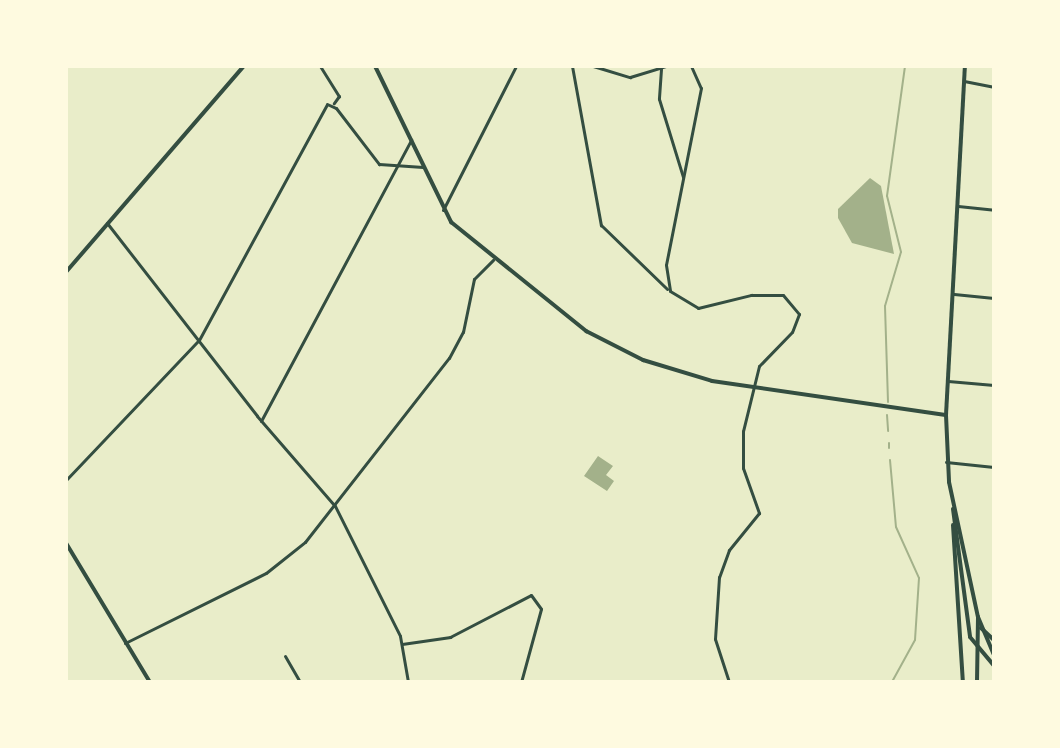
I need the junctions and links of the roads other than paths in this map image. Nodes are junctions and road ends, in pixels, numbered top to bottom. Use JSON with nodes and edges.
{"nodes":[{"id":1,"x":244,"y":66,"type":"edge"},
{"id":2,"x":320,"y":66,"type":"edge"},
{"id":3,"x":375,"y":66,"type":"edge"},
{"id":4,"x":516,"y":66,"type":"edge"},
{"id":5,"x":572,"y":66,"type":"edge"},
{"id":6,"x":595,"y":66,"type":"edge"},
{"id":7,"x":667,"y":66,"type":"edge"},
{"id":8,"x":691,"y":66,"type":"edge"},
{"id":9,"x":965,"y":66,"type":"edge"},
{"id":10,"x":661,"y":69,"type":"junction"},
{"id":11,"x":964,"y":81,"type":"junction"},
{"id":12,"x":994,"y":87,"type":"edge"},
{"id":13,"x":333,"y":104,"type":"junction"},
{"id":14,"x":411,"y":140,"type":"junction"},
{"id":15,"x":397,"y":167,"type":"junction"},
{"id":16,"x":423,"y":167,"type":"junction"},
{"id":17,"x":684,"y":177,"type":"junction"},
{"id":18,"x":958,"y":206,"type":"junction"},
{"id":19,"x":443,"y":210,"type":"junction"},
{"id":20,"x":994,"y":210,"type":"edge"},
{"id":21,"x":107,"y":222,"type":"junction"},
{"id":22,"x":493,"y":260,"type":"junction"},
{"id":23,"x":68,"y":268,"type":"edge"},
{"id":24,"x":670,"y":291,"type":"junction"},
{"id":25,"x":954,"y":294,"type":"junction"},
{"id":26,"x":994,"y":298,"type":"edge"},
{"id":27,"x":199,"y":340,"type":"junction"},
{"id":28,"x":948,"y":381,"type":"junction"},
{"id":29,"x":994,"y":385,"type":"edge"},
{"id":30,"x":752,"y":389,"type":"junction"},
{"id":31,"x":946,"y":415,"type":"junction"},
{"id":32,"x":261,"y":421,"type":"junction"},
{"id":33,"x":946,"y":462,"type":"junction"},
{"id":34,"x":994,"y":467,"type":"edge"},
{"id":35,"x":66,"y":480,"type":"edge"},
{"id":36,"x":953,"y":502,"type":"junction"},
{"id":37,"x":335,"y":506,"type":"junction"},
{"id":38,"x":953,"y":525,"type":"junction"},
{"id":39,"x":66,"y":543,"type":"edge"},
{"id":40,"x":978,"y":617,"type":"junction"},
{"id":41,"x":980,"y":628,"type":"junction"},
{"id":42,"x":994,"y":640,"type":"edge"},
{"id":43,"x":125,"y":643,"type":"junction"},
{"id":44,"x":402,"y":644,"type":"junction"},
{"id":45,"x":978,"y":653,"type":"junction"},
{"id":46,"x":994,"y":655,"type":"edge"},
{"id":47,"x":285,"y":656,"type":"dead end"},
{"id":48,"x":994,"y":666,"type":"edge"},
{"id":49,"x":150,"y":682,"type":"edge"},
{"id":50,"x":300,"y":682,"type":"edge"},
{"id":51,"x":408,"y":682,"type":"edge"},
{"id":52,"x":521,"y":682,"type":"edge"},
{"id":53,"x":729,"y":682,"type":"edge"},
{"id":54,"x":963,"y":682,"type":"edge"},
{"id":55,"x":977,"y":682,"type":"edge"}],
"edges":[{"from":1,"to":21,"type":"main road"},
{"from":2,"to":13,"type":"street"},
{"from":3,"to":14,"type":"main road"},
{"from":4,"to":19,"type":"street"},
{"from":5,"to":24,"type":"street"},
{"from":6,"to":10,"type":"street"},
{"from":7,"to":10,"type":"street"},
{"from":8,"to":17,"type":"street"},
{"from":9,"to":11,"type":"main road"},
{"from":10,"to":17,"type":"street"},
{"from":11,"to":12,"type":"street"},
{"from":11,"to":18,"type":"main road"},
{"from":13,"to":15,"type":"street"},
{"from":13,"to":27,"type":"street"},
{"from":14,"to":15,"type":"street"},
{"from":14,"to":16,"type":"main road"},
{"from":15,"to":16,"type":"street"},
{"from":15,"to":32,"type":"street"},
{"from":16,"to":19,"type":"main road"},
{"from":17,"to":24,"type":"street"},
{"from":18,"to":20,"type":"street"},
{"from":18,"to":25,"type":"main road"},
{"from":19,"to":22,"type":"main road"},
{"from":21,"to":23,"type":"main road"},
{"from":21,"to":27,"type":"street"},
{"from":22,"to":30,"type":"main road"},
{"from":22,"to":37,"type":"street"},
{"from":24,"to":30,"type":"street"},
{"from":25,"to":26,"type":"street"},
{"from":25,"to":28,"type":"main road"},
{"from":27,"to":32,"type":"street"},
{"from":27,"to":35,"type":"street"},
{"from":28,"to":29,"type":"street"},
{"from":28,"to":31,"type":"main road"},
{"from":30,"to":31,"type":"main road"},
{"from":30,"to":53,"type":"street"},
{"from":31,"to":33,"type":"main road"},
{"from":32,"to":37,"type":"street"},
{"from":33,"to":34,"type":"street"},
{"from":33,"to":36,"type":"main road"},
{"from":36,"to":38,"type":"main road"},
{"from":36,"to":40,"type":"main road"},
{"from":37,"to":43,"type":"street"},
{"from":37,"to":44,"type":"street"},
{"from":38,"to":45,"type":"main road"},
{"from":38,"to":54,"type":"main road"},
{"from":39,"to":43,"type":"main road"},
{"from":40,"to":41,"type":"main road"},
{"from":40,"to":45,"type":"main road"},
{"from":41,"to":42,"type":"main road"},
{"from":41,"to":46,"type":"main road"},
{"from":43,"to":49,"type":"main road"},
{"from":44,"to":51,"type":"street"},
{"from":44,"to":52,"type":"street"},
{"from":45,"to":48,"type":"main road"},
{"from":45,"to":55,"type":"main road"},
{"from":47,"to":50,"type":"street"}]}
